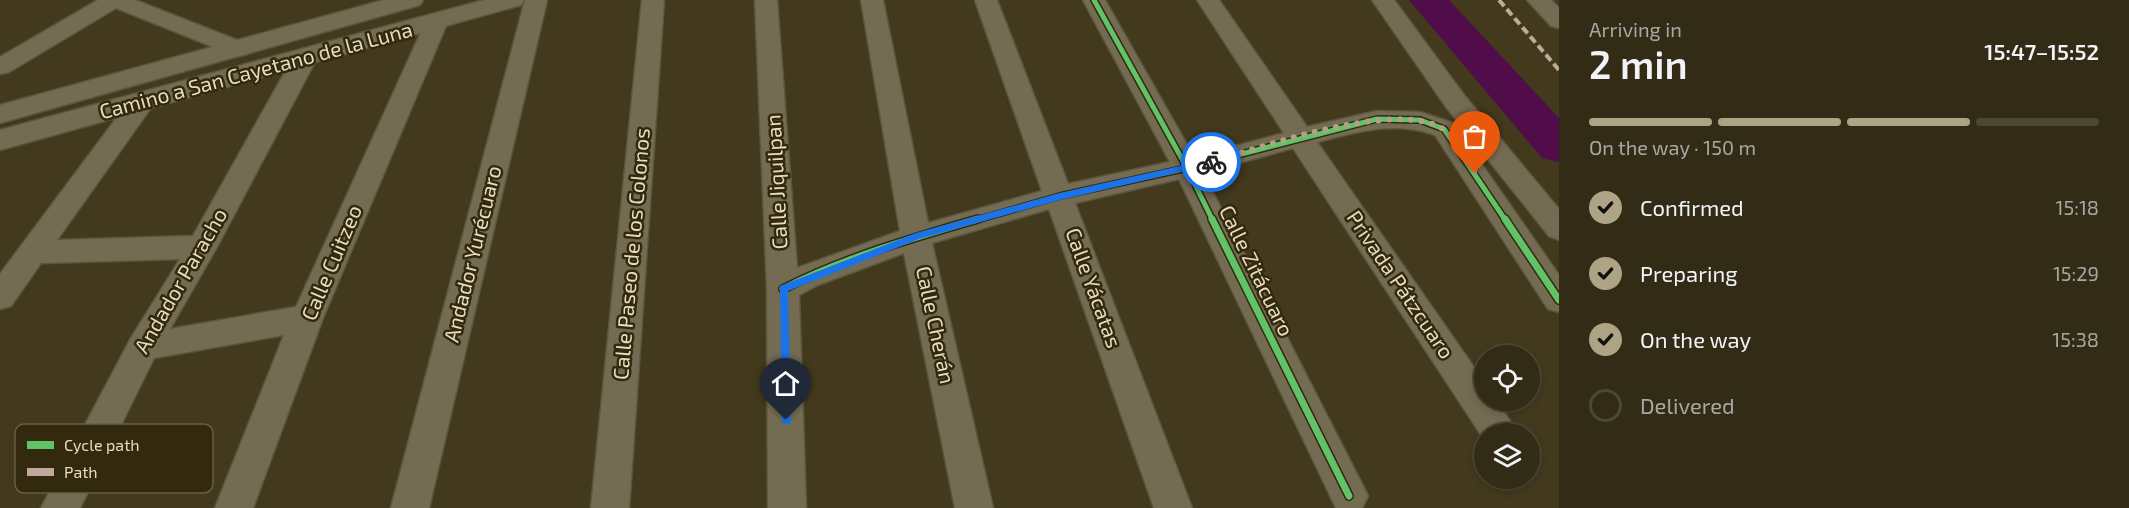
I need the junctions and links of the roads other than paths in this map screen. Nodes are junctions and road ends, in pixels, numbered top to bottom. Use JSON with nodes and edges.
{"nodes":[{"id":1,"x":115,"y":0,"type":"edge"},
{"id":2,"x":411,"y":0,"type":"edge"},
{"id":3,"x":512,"y":0,"type":"edge"},
{"id":4,"x":536,"y":0,"type":"edge"},
{"id":5,"x":653,"y":0,"type":"edge"},
{"id":6,"x":766,"y":0,"type":"edge"},
{"id":7,"x":872,"y":0,"type":"edge"},
{"id":8,"x":986,"y":0,"type":"edge"},
{"id":9,"x":1094,"y":0,"type":"edge"},
{"id":10,"x":1208,"y":0,"type":"edge"},
{"id":11,"x":1383,"y":0,"type":"edge"},
{"id":12,"x":1538,"y":0,"type":"edge"},
{"id":13,"x":437,"y":21,"type":"junction"},
{"id":14,"x":1559,"y":21,"type":"edge"},
{"id":15,"x":238,"y":49,"type":"junction"},
{"id":16,"x":306,"y":56,"type":"junction"},
{"id":17,"x":0,"y":67,"type":"edge"},
{"id":18,"x":142,"y":102,"type":"junction"},
{"id":19,"x":0,"y":114,"type":"edge"},
{"id":20,"x":1301,"y":136,"type":"junction"},
{"id":21,"x":0,"y":140,"type":"edge"},
{"id":22,"x":1187,"y":168,"type":"junction"},
{"id":23,"x":1060,"y":196,"type":"junction"},
{"id":24,"x":1559,"y":229,"type":"edge"},
{"id":25,"x":916,"y":237,"type":"junction"},
{"id":26,"x":201,"y":247,"type":"junction"},
{"id":27,"x":33,"y":252,"type":"junction"},
{"id":28,"x":783,"y":289,"type":"junction"},
{"id":29,"x":0,"y":297,"type":"edge"},
{"id":30,"x":1559,"y":300,"type":"edge"},
{"id":31,"x":307,"y":318,"type":"junction"},
{"id":32,"x":143,"y":347,"type":"junction"},
{"id":33,"x":1493,"y":423,"type":"edge"},
{"id":34,"x":103,"y":424,"type":"edge"},
{"id":35,"x":68,"y":493,"type":"edge"},
{"id":36,"x":1349,"y":496,"type":"dead end"},
{"id":37,"x":60,"y":508,"type":"edge"},
{"id":38,"x":234,"y":508,"type":"edge"},
{"id":39,"x":410,"y":508,"type":"edge"},
{"id":40,"x":610,"y":508,"type":"edge"},
{"id":41,"x":787,"y":508,"type":"edge"},
{"id":42,"x":974,"y":508,"type":"edge"},
{"id":43,"x":1173,"y":508,"type":"edge"}],
"edges":[{"from":1,"to":15,"type":"street"},
{"from":1,"to":17,"type":"street"},
{"from":2,"to":15,"type":"street","name":"Camino a San Cayetano de la Luna"},
{"from":3,"to":13,"type":"street","name":"Camino a San Cayetano de la Luna"},
{"from":4,"to":39,"type":"street","name":"Andador Yurécuaro"},
{"from":5,"to":40,"type":"street","name":"Calle Paseo de los Colonos"},
{"from":6,"to":28,"type":"street","name":"Calle Jiquilpan"},
{"from":7,"to":25,"type":"street","name":"Calle Cherán"},
{"from":8,"to":23,"type":"street","name":"Calle Yácatas"},
{"from":9,"to":22,"type":"street","name":"Calle Zitácuaro"},
{"from":10,"to":20,"type":"street","name":"Privada Pátzcuaro"},
{"from":11,"to":24,"type":"street"},
{"from":12,"to":14,"type":"street"},
{"from":13,"to":16,"type":"street","name":"Camino a San Cayetano de la Luna"},
{"from":13,"to":31,"type":"street","name":"Calle Cuitzeo"},
{"from":15,"to":19,"type":"street","name":"Camino a San Cayetano de la Luna"},
{"from":16,"to":18,"type":"street","name":"Camino a San Cayetano de la Luna"},
{"from":16,"to":26,"type":"street","name":"Andador Paracho"},
{"from":18,"to":21,"type":"street","name":"Camino a San Cayetano de la Luna"},
{"from":18,"to":27,"type":"street"},
{"from":20,"to":22,"type":"street"},
{"from":20,"to":30,"type":"street"},
{"from":20,"to":33,"type":"street","name":"Privada Pátzcuaro"},
{"from":22,"to":23,"type":"street"},
{"from":22,"to":36,"type":"street","name":"Calle Zitácuaro"},
{"from":23,"to":25,"type":"street"},
{"from":23,"to":43,"type":"street","name":"Calle Yácatas"},
{"from":25,"to":28,"type":"street"},
{"from":25,"to":42,"type":"street","name":"Calle Cherán"},
{"from":26,"to":27,"type":"street"},
{"from":26,"to":32,"type":"street","name":"Andador Paracho"},
{"from":27,"to":29,"type":"street"},
{"from":28,"to":41,"type":"street","name":"Calle Jiquilpan"},
{"from":31,"to":32,"type":"street"},
{"from":31,"to":38,"type":"street","name":"Calle Cuitzeo"},
{"from":32,"to":34,"type":"street","name":"Andador Paracho"},
{"from":35,"to":37,"type":"street","name":"Andador Paracho"}]}
